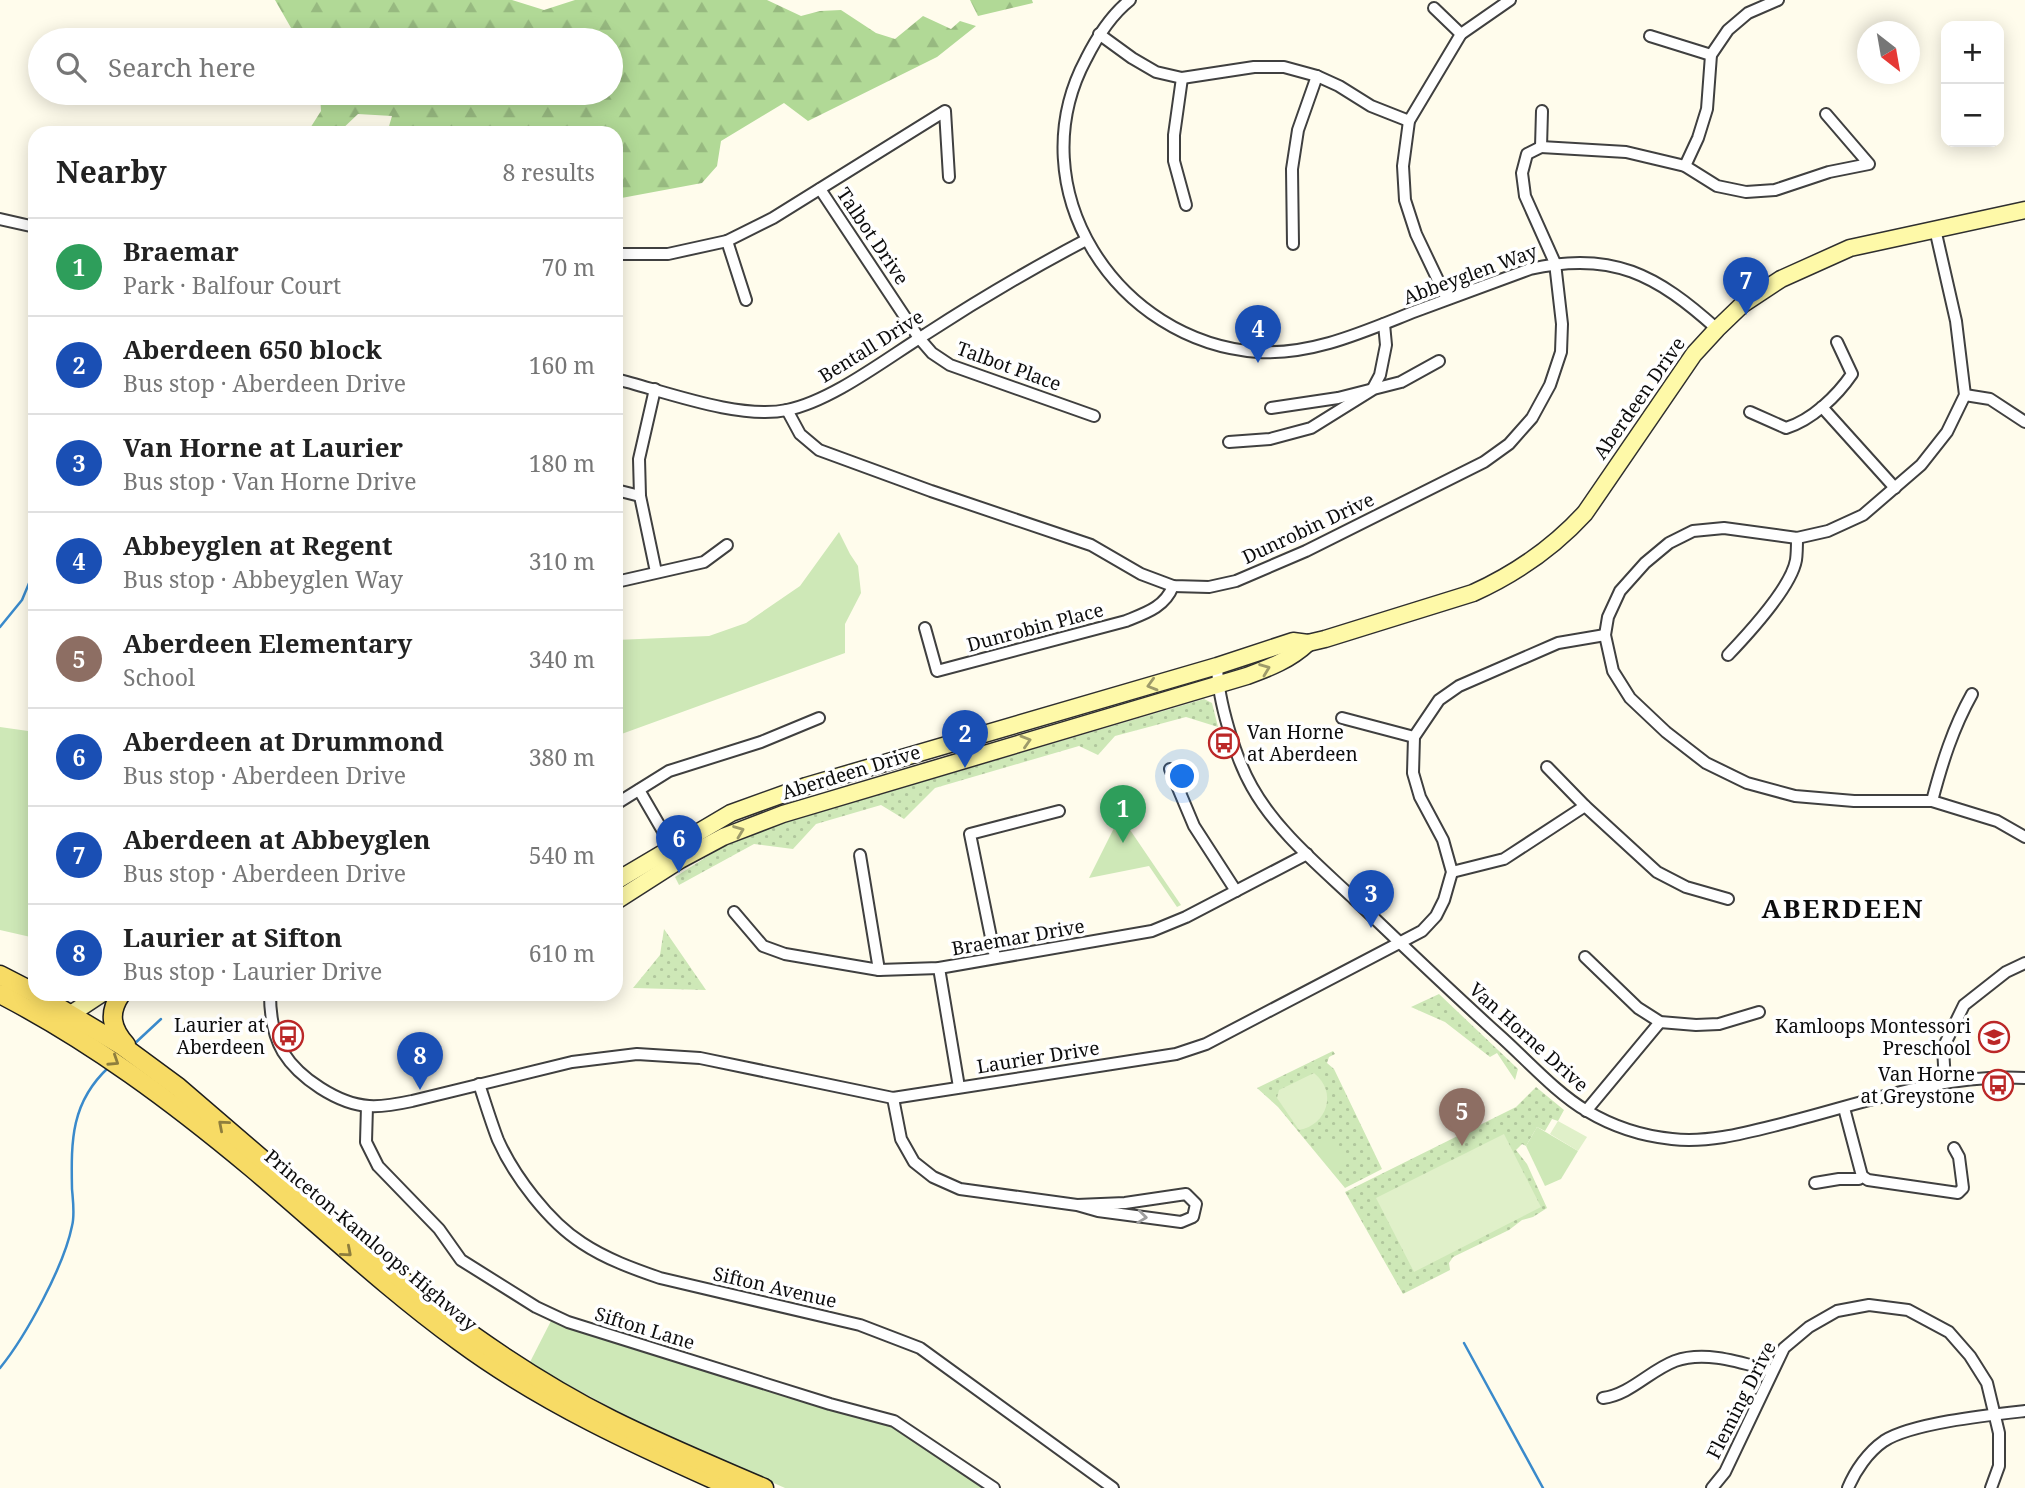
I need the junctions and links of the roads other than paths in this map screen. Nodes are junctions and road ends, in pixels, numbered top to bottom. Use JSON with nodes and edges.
{"nodes":[{"id":1,"x":1130,"y":0,"type":"edge"},
{"id":2,"x":1510,"y":0,"type":"edge"},
{"id":3,"x":1778,"y":0,"type":"edge"},
{"id":4,"x":1434,"y":8,"type":"dead end"},
{"id":5,"x":1099,"y":34,"type":"junction"},
{"id":6,"x":1461,"y":34,"type":"junction"},
{"id":7,"x":1650,"y":36,"type":"dead end"},
{"id":8,"x":1711,"y":55,"type":"junction"},
{"id":9,"x":1317,"y":76,"type":"junction"},
{"id":10,"x":1182,"y":78,"type":"junction"},
{"id":11,"x":1542,"y":111,"type":"dead end"},
{"id":12,"x":1826,"y":114,"type":"dead end"},
{"id":13,"x":1409,"y":121,"type":"junction"},
{"id":14,"x":1541,"y":147,"type":"junction"},
{"id":15,"x":1685,"y":166,"type":"junction"},
{"id":16,"x":949,"y":177,"type":"dead end"},
{"id":17,"x":820,"y":189,"type":"junction"},
{"id":18,"x":1186,"y":205,"type":"dead end"},
{"id":19,"x":2025,"y":210,"type":"edge"},
{"id":20,"x":0,"y":219,"type":"edge"},
{"id":21,"x":28,"y":225,"type":"edge"},
{"id":22,"x":1935,"y":229,"type":"junction"},
{"id":23,"x":1086,"y":240,"type":"junction"},
{"id":24,"x":727,"y":241,"type":"junction"},
{"id":25,"x":1293,"y":244,"type":"dead end"},
{"id":26,"x":623,"y":254,"type":"edge"},
{"id":27,"x":1555,"y":263,"type":"junction"},
{"id":28,"x":1447,"y":299,"type":"junction"},
{"id":29,"x":746,"y":300,"type":"dead end"},
{"id":30,"x":1384,"y":324,"type":"junction"},
{"id":31,"x":1717,"y":328,"type":"junction"},
{"id":32,"x":919,"y":338,"type":"junction"},
{"id":33,"x":1837,"y":342,"type":"dead end"},
{"id":34,"x":1439,"y":361,"type":"dead end"},
{"id":35,"x":623,"y":381,"type":"edge"},
{"id":36,"x":655,"y":389,"type":"junction"},
{"id":37,"x":1372,"y":390,"type":"junction"},
{"id":38,"x":1965,"y":395,"type":"junction"},
{"id":39,"x":1822,"y":407,"type":"junction"},
{"id":40,"x":1271,"y":408,"type":"dead end"},
{"id":41,"x":787,"y":410,"type":"junction"},
{"id":42,"x":1750,"y":412,"type":"dead end"},
{"id":43,"x":1094,"y":416,"type":"dead end"},
{"id":44,"x":2025,"y":422,"type":"edge"},
{"id":45,"x":1229,"y":442,"type":"dead end"},
{"id":46,"x":1895,"y":488,"type":"junction"},
{"id":47,"x":623,"y":491,"type":"edge"},
{"id":48,"x":640,"y":496,"type":"junction"},
{"id":49,"x":1797,"y":538,"type":"junction"},
{"id":50,"x":727,"y":545,"type":"dead end"},
{"id":51,"x":656,"y":572,"type":"junction"},
{"id":52,"x":623,"y":580,"type":"edge"},
{"id":53,"x":1173,"y":586,"type":"junction"},
{"id":54,"x":925,"y":628,"type":"dead end"},
{"id":55,"x":1605,"y":635,"type":"junction"},
{"id":56,"x":1308,"y":643,"type":"junction"},
{"id":57,"x":1728,"y":655,"type":"dead end"},
{"id":58,"x":1217,"y":666,"type":"junction"},
{"id":59,"x":1218,"y":684,"type":"junction"},
{"id":60,"x":1972,"y":694,"type":"dead end"},
{"id":61,"x":819,"y":718,"type":"dead end"},
{"id":62,"x":1342,"y":718,"type":"dead end"},
{"id":63,"x":1414,"y":737,"type":"junction"},
{"id":64,"x":1547,"y":767,"type":"dead end"},
{"id":65,"x":1170,"y":769,"type":"dead end"},
{"id":66,"x":639,"y":790,"type":"junction"},
{"id":67,"x":623,"y":800,"type":"edge"},
{"id":68,"x":1932,"y":801,"type":"junction"},
{"id":69,"x":1585,"y":806,"type":"junction"},
{"id":70,"x":1059,"y":811,"type":"dead end"},
{"id":71,"x":2025,"y":837,"type":"edge"},
{"id":72,"x":676,"y":853,"type":"junction"},
{"id":73,"x":1307,"y":854,"type":"junction"},
{"id":74,"x":860,"y":855,"type":"dead end"},
{"id":75,"x":1452,"y":872,"type":"junction"},
{"id":76,"x":623,"y":878,"type":"edge"},
{"id":77,"x":1236,"y":891,"type":"junction"},
{"id":78,"x":623,"y":895,"type":"edge"},
{"id":79,"x":1728,"y":899,"type":"dead end"},
{"id":80,"x":734,"y":912,"type":"dead end"},
{"id":81,"x":1401,"y":944,"type":"junction"},
{"id":82,"x":995,"y":957,"type":"junction"},
{"id":83,"x":1585,"y":957,"type":"dead end"},
{"id":84,"x":2025,"y":963,"type":"edge"},
{"id":85,"x":939,"y":968,"type":"junction"},
{"id":86,"x":879,"y":970,"type":"junction"},
{"id":87,"x":0,"y":975,"type":"edge"},
{"id":88,"x":28,"y":989,"type":"edge"},
{"id":89,"x":0,"y":994,"type":"edge"},
{"id":90,"x":44,"y":1001,"type":"edge"},
{"id":91,"x":90,"y":1001,"type":"edge"},
{"id":92,"x":117,"y":1001,"type":"edge"},
{"id":93,"x":270,"y":1001,"type":"edge"},
{"id":94,"x":1759,"y":1012,"type":"dead end"},
{"id":95,"x":63,"y":1019,"type":"junction"},
{"id":96,"x":1660,"y":1022,"type":"junction"},
{"id":97,"x":138,"y":1057,"type":"junction"},
{"id":98,"x":2025,"y":1078,"type":"edge"},
{"id":99,"x":1945,"y":1082,"type":"junction"},
{"id":100,"x":479,"y":1084,"type":"junction"},
{"id":101,"x":959,"y":1087,"type":"junction"},
{"id":102,"x":893,"y":1098,"type":"junction"},
{"id":103,"x":367,"y":1106,"type":"junction"},
{"id":104,"x":1844,"y":1108,"type":"junction"},
{"id":105,"x":1586,"y":1111,"type":"junction"},
{"id":106,"x":1954,"y":1148,"type":"dead end"},
{"id":107,"x":1862,"y":1176,"type":"junction"},
{"id":108,"x":1815,"y":1183,"type":"dead end"},
{"id":109,"x":1077,"y":1205,"type":"junction"},
{"id":110,"x":1772,"y":1371,"type":"junction"},
{"id":111,"x":1603,"y":1398,"type":"dead end"},
{"id":112,"x":2025,"y":1411,"type":"edge"},
{"id":113,"x":1994,"y":1414,"type":"junction"},
{"id":114,"x":733,"y":1488,"type":"edge"},
{"id":115,"x":764,"y":1488,"type":"edge"},
{"id":116,"x":994,"y":1488,"type":"edge"},
{"id":117,"x":1113,"y":1488,"type":"edge"},
{"id":118,"x":1712,"y":1488,"type":"edge"},
{"id":119,"x":1848,"y":1488,"type":"edge"},
{"id":120,"x":1991,"y":1488,"type":"edge"}],
"edges":[{"from":1,"to":5,"type":"street","name":"Abbeyglen Way"},
{"from":2,"to":6,"type":"street"},
{"from":3,"to":8,"type":"street"},
{"from":4,"to":6,"type":"street"},
{"from":5,"to":10,"type":"street"},
{"from":5,"to":23,"type":"street","name":"Abbeyglen Way"},
{"from":6,"to":13,"type":"street"},
{"from":7,"to":8,"type":"street"},
{"from":8,"to":15,"type":"street"},
{"from":9,"to":10,"type":"street"},
{"from":9,"to":13,"type":"street"},
{"from":9,"to":25,"type":"street"},
{"from":10,"to":18,"type":"street"},
{"from":11,"to":14,"type":"street"},
{"from":12,"to":15,"type":"street"},
{"from":13,"to":28,"type":"street"},
{"from":14,"to":15,"type":"street"},
{"from":14,"to":27,"type":"street","name":"Dunrobin Drive"},
{"from":16,"to":17,"type":"street"},
{"from":17,"to":24,"type":"street"},
{"from":17,"to":32,"type":"street","name":"Talbot Drive"},
{"from":19,"to":22,"type":"main road","name":"Aberdeen Drive"},
{"from":20,"to":21,"type":"street"},
{"from":22,"to":31,"type":"main road","name":"Aberdeen Drive"},
{"from":22,"to":38,"type":"street"},
{"from":23,"to":30,"type":"street","name":"Abbeyglen Way"},
{"from":23,"to":32,"type":"street","name":"Bentall Drive"},
{"from":24,"to":26,"type":"street"},
{"from":24,"to":29,"type":"street"},
{"from":27,"to":28,"type":"street","name":"Abbeyglen Way"},
{"from":27,"to":31,"type":"street","name":"Abbeyglen Way"},
{"from":27,"to":53,"type":"street","name":"Dunrobin Drive"},
{"from":28,"to":30,"type":"street","name":"Abbeyglen Way"},
{"from":30,"to":37,"type":"street","name":"Abbeyglen Way"},
{"from":31,"to":56,"type":"main road","name":"Aberdeen Drive"},
{"from":32,"to":41,"type":"street","name":"Bentall Drive"},
{"from":32,"to":43,"type":"street","name":"Talbot Place"},
{"from":33,"to":39,"type":"street"},
{"from":34,"to":37,"type":"street"},
{"from":35,"to":36,"type":"street","name":"Bentall Drive"},
{"from":36,"to":41,"type":"street","name":"Bentall Drive"},
{"from":36,"to":48,"type":"street"},
{"from":37,"to":40,"type":"street"},
{"from":37,"to":45,"type":"street"},
{"from":38,"to":44,"type":"street"},
{"from":38,"to":46,"type":"street"},
{"from":39,"to":42,"type":"street"},
{"from":39,"to":46,"type":"street"},
{"from":41,"to":53,"type":"street","name":"Dunrobin Drive"},
{"from":46,"to":49,"type":"street"},
{"from":47,"to":48,"type":"street"},
{"from":48,"to":51,"type":"street"},
{"from":49,"to":55,"type":"street"},
{"from":49,"to":57,"type":"street"},
{"from":50,"to":51,"type":"street"},
{"from":51,"to":52,"type":"street"},
{"from":53,"to":54,"type":"street","name":"Dunrobin Place"},
{"from":55,"to":63,"type":"street"},
{"from":55,"to":68,"type":"street"},
{"from":56,"to":58,"type":"main road","name":"Aberdeen Drive"},
{"from":59,"to":56,"type":"main road","name":"Aberdeen Drive","one_way":true},
{"from":58,"to":59,"type":"street","name":"Van Horne Drive"},
{"from":58,"to":72,"type":"main road","name":"Aberdeen Drive","one_way":true},
{"from":72,"to":59,"type":"main road","name":"Aberdeen Drive","one_way":true},
{"from":59,"to":73,"type":"street","name":"Van Horne Drive"},
{"from":60,"to":68,"type":"street"},
{"from":61,"to":66,"type":"street"},
{"from":62,"to":63,"type":"street"},
{"from":63,"to":75,"type":"street"},
{"from":64,"to":69,"type":"street"},
{"from":65,"to":77,"type":"street"},
{"from":66,"to":67,"type":"street"},
{"from":66,"to":72,"type":"street"},
{"from":68,"to":71,"type":"street"},
{"from":69,"to":75,"type":"street"},
{"from":69,"to":79,"type":"street"},
{"from":70,"to":82,"type":"street"},
{"from":72,"to":76,"type":"main road","name":"Aberdeen Drive"},
{"from":72,"to":78,"type":"main road","name":"Aberdeen Drive"},
{"from":73,"to":77,"type":"street","name":"Braemar Drive"},
{"from":73,"to":81,"type":"street","name":"Van Horne Drive"},
{"from":74,"to":86,"type":"street"},
{"from":75,"to":81,"type":"street","name":"Laurier Drive"},
{"from":77,"to":82,"type":"street","name":"Braemar Drive"},
{"from":80,"to":86,"type":"street","name":"Braemar Drive"},
{"from":81,"to":101,"type":"street","name":"Laurier Drive"},
{"from":81,"to":105,"type":"street","name":"Van Horne Drive"},
{"from":82,"to":85,"type":"street","name":"Braemar Drive"},
{"from":83,"to":96,"type":"street"},
{"from":84,"to":99,"type":"street"},
{"from":85,"to":86,"type":"street","name":"Braemar Drive"},
{"from":85,"to":101,"type":"street"},
{"from":87,"to":88,"type":"main road","name":"Princeton-Kamloops Highway"},
{"from":89,"to":95,"type":"main road","name":"Princeton-Kamloops Highway"},
{"from":90,"to":95,"type":"main road","name":"Princeton-Kamloops Highway"},
{"from":91,"to":95,"type":"main road"},
{"from":92,"to":97,"type":"main road"},
{"from":93,"to":103,"type":"street","name":"Laurier Drive"},
{"from":94,"to":96,"type":"street"},
{"from":95,"to":97,"type":"main road","name":"Princeton-Kamloops Highway"},
{"from":95,"to":114,"type":"main road","name":"Princeton-Kamloops Highway","one_way":true},
{"from":96,"to":105,"type":"street"},
{"from":115,"to":97,"type":"main road","name":"Princeton-Kamloops Highway","one_way":true},
{"from":98,"to":99,"type":"street","name":"Van Horne Drive"},
{"from":99,"to":104,"type":"street","name":"Van Horne Drive"},
{"from":100,"to":102,"type":"street","name":"Laurier Drive"},
{"from":100,"to":103,"type":"street","name":"Laurier Drive"},
{"from":100,"to":117,"type":"street","name":"Sifton Avenue"},
{"from":101,"to":102,"type":"street","name":"Laurier Drive"},
{"from":102,"to":109,"type":"street"},
{"from":103,"to":116,"type":"street","name":"Sifton Lane"},
{"from":104,"to":105,"type":"street","name":"Van Horne Drive"},
{"from":104,"to":107,"type":"street"},
{"from":106,"to":107,"type":"street"},
{"from":107,"to":108,"type":"street"},
{"from":109,"to":109,"type":"street","one_way":true},
{"from":110,"to":111,"type":"street"},
{"from":110,"to":113,"type":"street","name":"Fleming Drive"},
{"from":110,"to":118,"type":"street","name":"Fleming Drive"},
{"from":112,"to":113,"type":"street"},
{"from":113,"to":119,"type":"street"},
{"from":113,"to":120,"type":"street","name":"Fleming Drive"}]}
